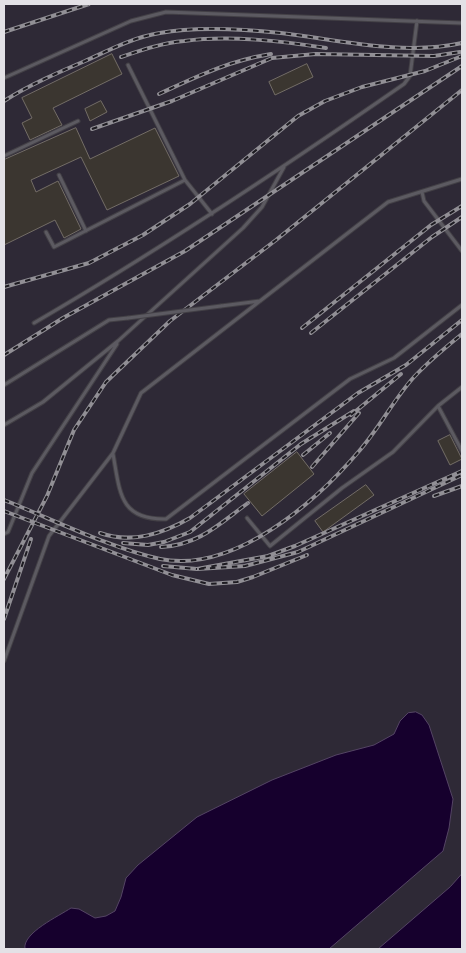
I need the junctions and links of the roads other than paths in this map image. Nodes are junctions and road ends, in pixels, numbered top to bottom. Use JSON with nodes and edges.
{"nodes":[{"id":1,"x":417,"y":21,"type":"junction"},
{"id":2,"x":462,"y":23,"type":"edge"},
{"id":3,"x":128,"y":65,"type":"dead end"},
{"id":4,"x":4,"y":78,"type":"edge"},
{"id":5,"x":78,"y":121,"type":"dead end"},
{"id":6,"x":4,"y":156,"type":"edge"},
{"id":7,"x":285,"y":166,"type":"junction"},
{"id":8,"x":59,"y":175,"type":"dead end"},
{"id":9,"x":462,"y":179,"type":"edge"},
{"id":10,"x":185,"y":180,"type":"junction"},
{"id":11,"x":422,"y":192,"type":"junction"},
{"id":12,"x":212,"y":214,"type":"junction"},
{"id":13,"x":86,"y":231,"type":"junction"},
{"id":14,"x":46,"y":232,"type":"dead end"},
{"id":15,"x":462,"y":251,"type":"edge"},
{"id":16,"x":260,"y":301,"type":"junction"},
{"id":17,"x":462,"y":305,"type":"edge"},
{"id":18,"x":34,"y":323,"type":"dead end"},
{"id":19,"x":118,"y":341,"type":"junction"},
{"id":20,"x":4,"y":385,"type":"edge"},
{"id":21,"x":462,"y":387,"type":"edge"},
{"id":22,"x":438,"y":406,"type":"junction"},
{"id":23,"x":4,"y":425,"type":"edge"},
{"id":24,"x":462,"y":451,"type":"edge"},
{"id":25,"x":113,"y":453,"type":"junction"},
{"id":26,"x":247,"y":518,"type":"dead end"},
{"id":27,"x":4,"y":534,"type":"edge"},
{"id":28,"x":4,"y":660,"type":"edge"}],
"edges":[{"from":1,"to":2,"type":"lane"},
{"from":1,"to":4,"type":"lane"},
{"from":1,"to":7,"type":"lane"},
{"from":3,"to":10,"type":"lane"},
{"from":5,"to":6,"type":"lane"},
{"from":7,"to":12,"type":"lane"},
{"from":7,"to":19,"type":"lane"},
{"from":8,"to":13,"type":"lane"},
{"from":9,"to":11,"type":"lane"},
{"from":10,"to":12,"type":"lane"},
{"from":10,"to":13,"type":"lane"},
{"from":11,"to":15,"type":"lane"},
{"from":11,"to":16,"type":"lane"},
{"from":12,"to":18,"type":"lane"},
{"from":13,"to":14,"type":"lane"},
{"from":16,"to":20,"type":"lane","bridge":true},
{"from":16,"to":25,"type":"lane"},
{"from":17,"to":25,"type":"lane"},
{"from":19,"to":23,"type":"lane"},
{"from":19,"to":27,"type":"lane"},
{"from":21,"to":22,"type":"lane"},
{"from":22,"to":24,"type":"lane"},
{"from":22,"to":26,"type":"lane"},
{"from":25,"to":28,"type":"lane"}]}
